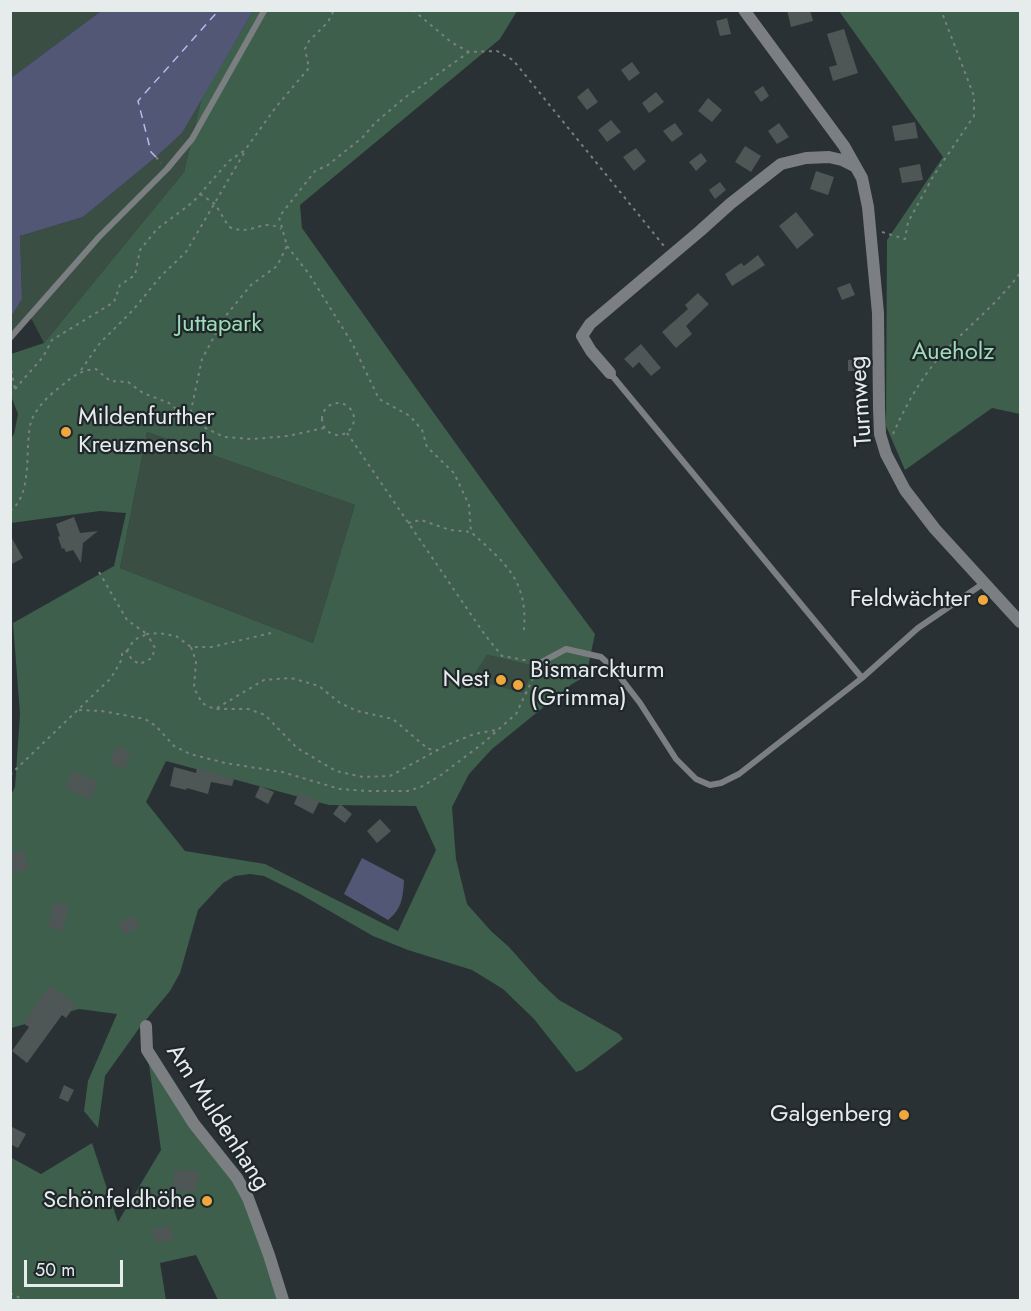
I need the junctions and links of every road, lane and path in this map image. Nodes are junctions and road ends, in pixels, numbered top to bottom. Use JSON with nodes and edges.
{"nodes":[{"id":1,"x":334,"y":10,"type":"edge"},
{"id":2,"x":414,"y":10,"type":"edge"},
{"id":3,"x":744,"y":10,"type":"edge"},
{"id":4,"x":941,"y":10,"type":"edge"},
{"id":5,"x":264,"y":11,"type":"edge"},
{"id":6,"x":469,"y":52,"type":"junction"},
{"id":7,"x":245,"y":150,"type":"junction"},
{"id":8,"x":856,"y":167,"type":"junction"},
{"id":9,"x":200,"y":194,"type":"junction"},
{"id":10,"x":215,"y":204,"type":"junction"},
{"id":11,"x":281,"y":229,"type":"junction"},
{"id":12,"x":870,"y":232,"type":"junction"},
{"id":13,"x":287,"y":246,"type":"junction"},
{"id":14,"x":671,"y":256,"type":"junction"},
{"id":15,"x":1020,"y":273,"type":"edge"},
{"id":16,"x":10,"y":338,"type":"edge"},
{"id":17,"x":10,"y":363,"type":"edge"},
{"id":18,"x":80,"y":371,"type":"junction"},
{"id":19,"x":610,"y":373,"type":"joint"},
{"id":20,"x":189,"y":420,"type":"junction"},
{"id":21,"x":324,"y":428,"type":"junction"},
{"id":22,"x":347,"y":433,"type":"junction"},
{"id":23,"x":886,"y":454,"type":"junction"},
{"id":24,"x":10,"y":511,"type":"edge"},
{"id":25,"x":408,"y":523,"type":"junction"},
{"id":26,"x":471,"y":532,"type":"junction"},
{"id":27,"x":99,"y":572,"type":"dead end"},
{"id":28,"x":984,"y":583,"type":"junction"},
{"id":29,"x":1020,"y":622,"type":"edge"},
{"id":30,"x":524,"y":630,"type":"dead end"},
{"id":31,"x":271,"y":633,"type":"dead end"},
{"id":32,"x":147,"y":634,"type":"junction"},
{"id":33,"x":191,"y":647,"type":"junction"},
{"id":34,"x":127,"y":651,"type":"junction"},
{"id":35,"x":540,"y":663,"type":"junction"},
{"id":36,"x":862,"y":678,"type":"junction"},
{"id":37,"x":214,"y":709,"type":"junction"},
{"id":38,"x":79,"y":710,"type":"junction"},
{"id":39,"x":498,"y":730,"type":"junction"},
{"id":40,"x":438,"y":750,"type":"junction"},
{"id":41,"x":10,"y":775,"type":"edge"},
{"id":42,"x":146,"y":1026,"type":"dead end"},
{"id":43,"x":10,"y":1293,"type":"edge"},
{"id":44,"x":24,"y":1300,"type":"edge"},
{"id":45,"x":283,"y":1300,"type":"edge"}],
"edges":[{"from":1,"to":7,"type":"path"},
{"from":2,"to":6,"type":"path"},
{"from":3,"to":8,"type":"street","name":"Turmweg"},
{"from":4,"to":12,"type":"path"},
{"from":5,"to":16,"type":"lane"},
{"from":6,"to":11,"type":"path"},
{"from":6,"to":14,"type":"path"},
{"from":7,"to":9,"type":"path"},
{"from":7,"to":10,"type":"path"},
{"from":8,"to":12,"type":"street","name":"Turmweg"},
{"from":8,"to":14,"type":"street"},
{"from":9,"to":10,"type":"path"},
{"from":9,"to":17,"type":"path"},
{"from":10,"to":11,"type":"path"},
{"from":10,"to":18,"type":"path"},
{"from":11,"to":13,"type":"path"},
{"from":12,"to":23,"type":"street","name":"Turmweg"},
{"from":13,"to":20,"type":"path"},
{"from":13,"to":26,"type":"path"},
{"from":14,"to":19,"type":"street"},
{"from":15,"to":23,"type":"path"},
{"from":18,"to":20,"type":"path"},
{"from":18,"to":24,"type":"path"},
{"from":19,"to":36,"type":"lane"},
{"from":20,"to":21,"type":"path"},
{"from":21,"to":22,"type":"path"},
{"from":21,"to":22,"type":"path"},
{"from":22,"to":25,"type":"path"},
{"from":23,"to":28,"type":"street","name":"Turmweg"},
{"from":25,"to":26,"type":"path"},
{"from":25,"to":35,"type":"path"},
{"from":26,"to":30,"type":"path"},
{"from":27,"to":32,"type":"path"},
{"from":28,"to":29,"type":"street","name":"Turmweg"},
{"from":28,"to":36,"type":"lane"},
{"from":31,"to":33,"type":"path"},
{"from":32,"to":33,"type":"path"},
{"from":32,"to":34,"type":"path"},
{"from":32,"to":34,"type":"path"},
{"from":33,"to":37,"type":"path"},
{"from":34,"to":38,"type":"path"},
{"from":35,"to":36,"type":"lane"},
{"from":35,"to":39,"type":"path"},
{"from":37,"to":40,"type":"path"},
{"from":37,"to":40,"type":"path"},
{"from":38,"to":39,"type":"path"},
{"from":38,"to":41,"type":"path"},
{"from":39,"to":40,"type":"path"},
{"from":42,"to":45,"type":"street","name":"Am Muldenhang"},
{"from":43,"to":44,"type":"path"}]}
